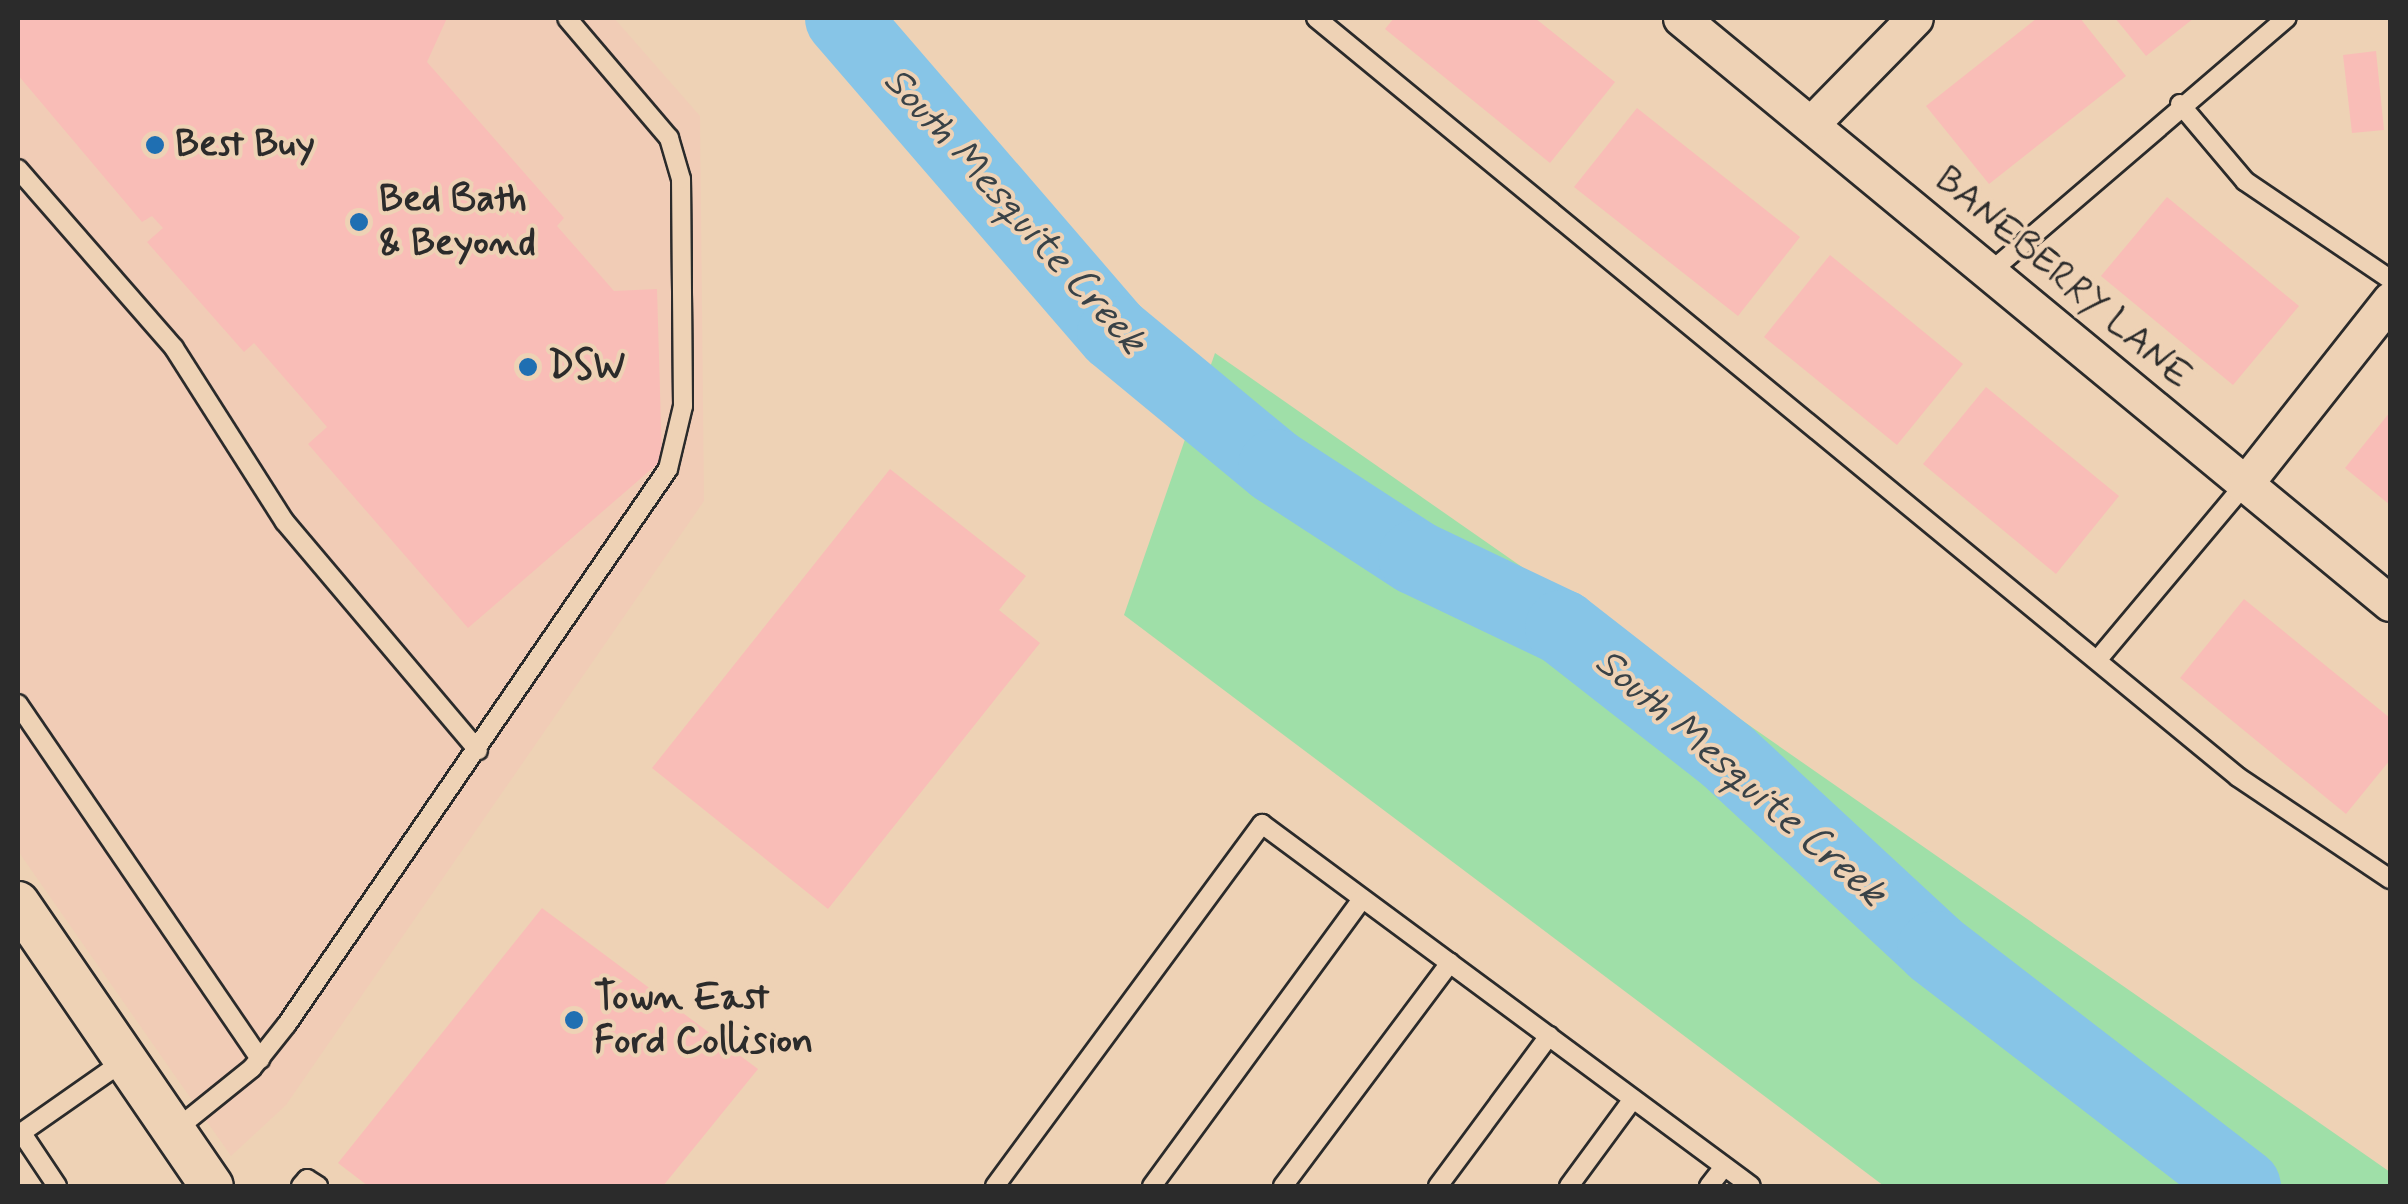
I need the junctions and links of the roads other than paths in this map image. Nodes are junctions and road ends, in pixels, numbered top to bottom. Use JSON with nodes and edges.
{"nodes":[{"id":1,"x":567,"y":18,"type":"edge"},
{"id":2,"x":1316,"y":18,"type":"edge"},
{"id":3,"x":1681,"y":18,"type":"edge"},
{"id":4,"x":1915,"y":18,"type":"edge"},
{"id":5,"x":2286,"y":18,"type":"edge"},
{"id":6,"x":2180,"y":104,"type":"junction"},
{"id":7,"x":1814,"y":121,"type":"junction"},
{"id":8,"x":21,"y":179,"type":"edge"},
{"id":9,"x":1989,"y":273,"type":"junction"},
{"id":10,"x":2390,"y":279,"type":"edge"},
{"id":11,"x":2390,"y":300,"type":"edge"},
{"id":12,"x":2244,"y":486,"type":"junction"},
{"id":13,"x":2390,"y":602,"type":"edge"},
{"id":14,"x":2099,"y":658,"type":"junction"},
{"id":15,"x":18,"y":704,"type":"edge"},
{"id":16,"x":478,"y":750,"type":"junction"},
{"id":17,"x":2390,"y":879,"type":"edge"},
{"id":18,"x":1362,"y":898,"type":"junction"},
{"id":19,"x":18,"y":903,"type":"edge"},
{"id":20,"x":1450,"y":963,"type":"junction"},
{"id":21,"x":1548,"y":1036,"type":"junction"},
{"id":22,"x":260,"y":1059,"type":"junction"},
{"id":23,"x":126,"y":1060,"type":"junction"},
{"id":24,"x":1633,"y":1100,"type":"junction"},
{"id":25,"x":174,"y":1131,"type":"junction"},
{"id":26,"x":20,"y":1133,"type":"edge"},
{"id":27,"x":1724,"y":1167,"type":"junction"},
{"id":28,"x":57,"y":1186,"type":"edge"},
{"id":29,"x":212,"y":1186,"type":"edge"},
{"id":30,"x":996,"y":1186,"type":"edge"},
{"id":31,"x":1152,"y":1186,"type":"edge"},
{"id":32,"x":1284,"y":1186,"type":"edge"},
{"id":33,"x":1438,"y":1186,"type":"edge"},
{"id":34,"x":1568,"y":1186,"type":"edge"},
{"id":35,"x":1710,"y":1186,"type":"edge"},
{"id":36,"x":1750,"y":1186,"type":"edge"}],
"edges":[{"from":1,"to":16,"type":"lane"},
{"from":2,"to":14,"type":"lane"},
{"from":3,"to":7,"type":"street","name":"BANEBERRY LANE"},
{"from":4,"to":7,"type":"street"},
{"from":5,"to":6,"type":"lane"},
{"from":6,"to":9,"type":"lane"},
{"from":6,"to":10,"type":"lane"},
{"from":7,"to":9,"type":"street","name":"BANEBERRY LANE"},
{"from":8,"to":16,"type":"lane"},
{"from":9,"to":12,"type":"street","name":"BANEBERRY LANE"},
{"from":11,"to":12,"type":"street"},
{"from":12,"to":13,"type":"street","name":"BANEBERRY LANE"},
{"from":12,"to":14,"type":"lane"},
{"from":14,"to":17,"type":"lane"},
{"from":15,"to":22,"type":"lane"},
{"from":16,"to":22,"type":"lane"},
{"from":18,"to":20,"type":"lane"},
{"from":18,"to":30,"type":"lane"},
{"from":18,"to":31,"type":"lane"},
{"from":19,"to":23,"type":"street"},
{"from":20,"to":21,"type":"lane"},
{"from":20,"to":32,"type":"lane"},
{"from":21,"to":24,"type":"lane"},
{"from":21,"to":33,"type":"lane"},
{"from":22,"to":25,"type":"lane"},
{"from":23,"to":25,"type":"street"},
{"from":23,"to":26,"type":"lane"},
{"from":24,"to":27,"type":"lane"},
{"from":24,"to":34,"type":"lane"},
{"from":25,"to":29,"type":"street"},
{"from":26,"to":28,"type":"lane"},
{"from":27,"to":35,"type":"lane"},
{"from":27,"to":36,"type":"lane"}]}
